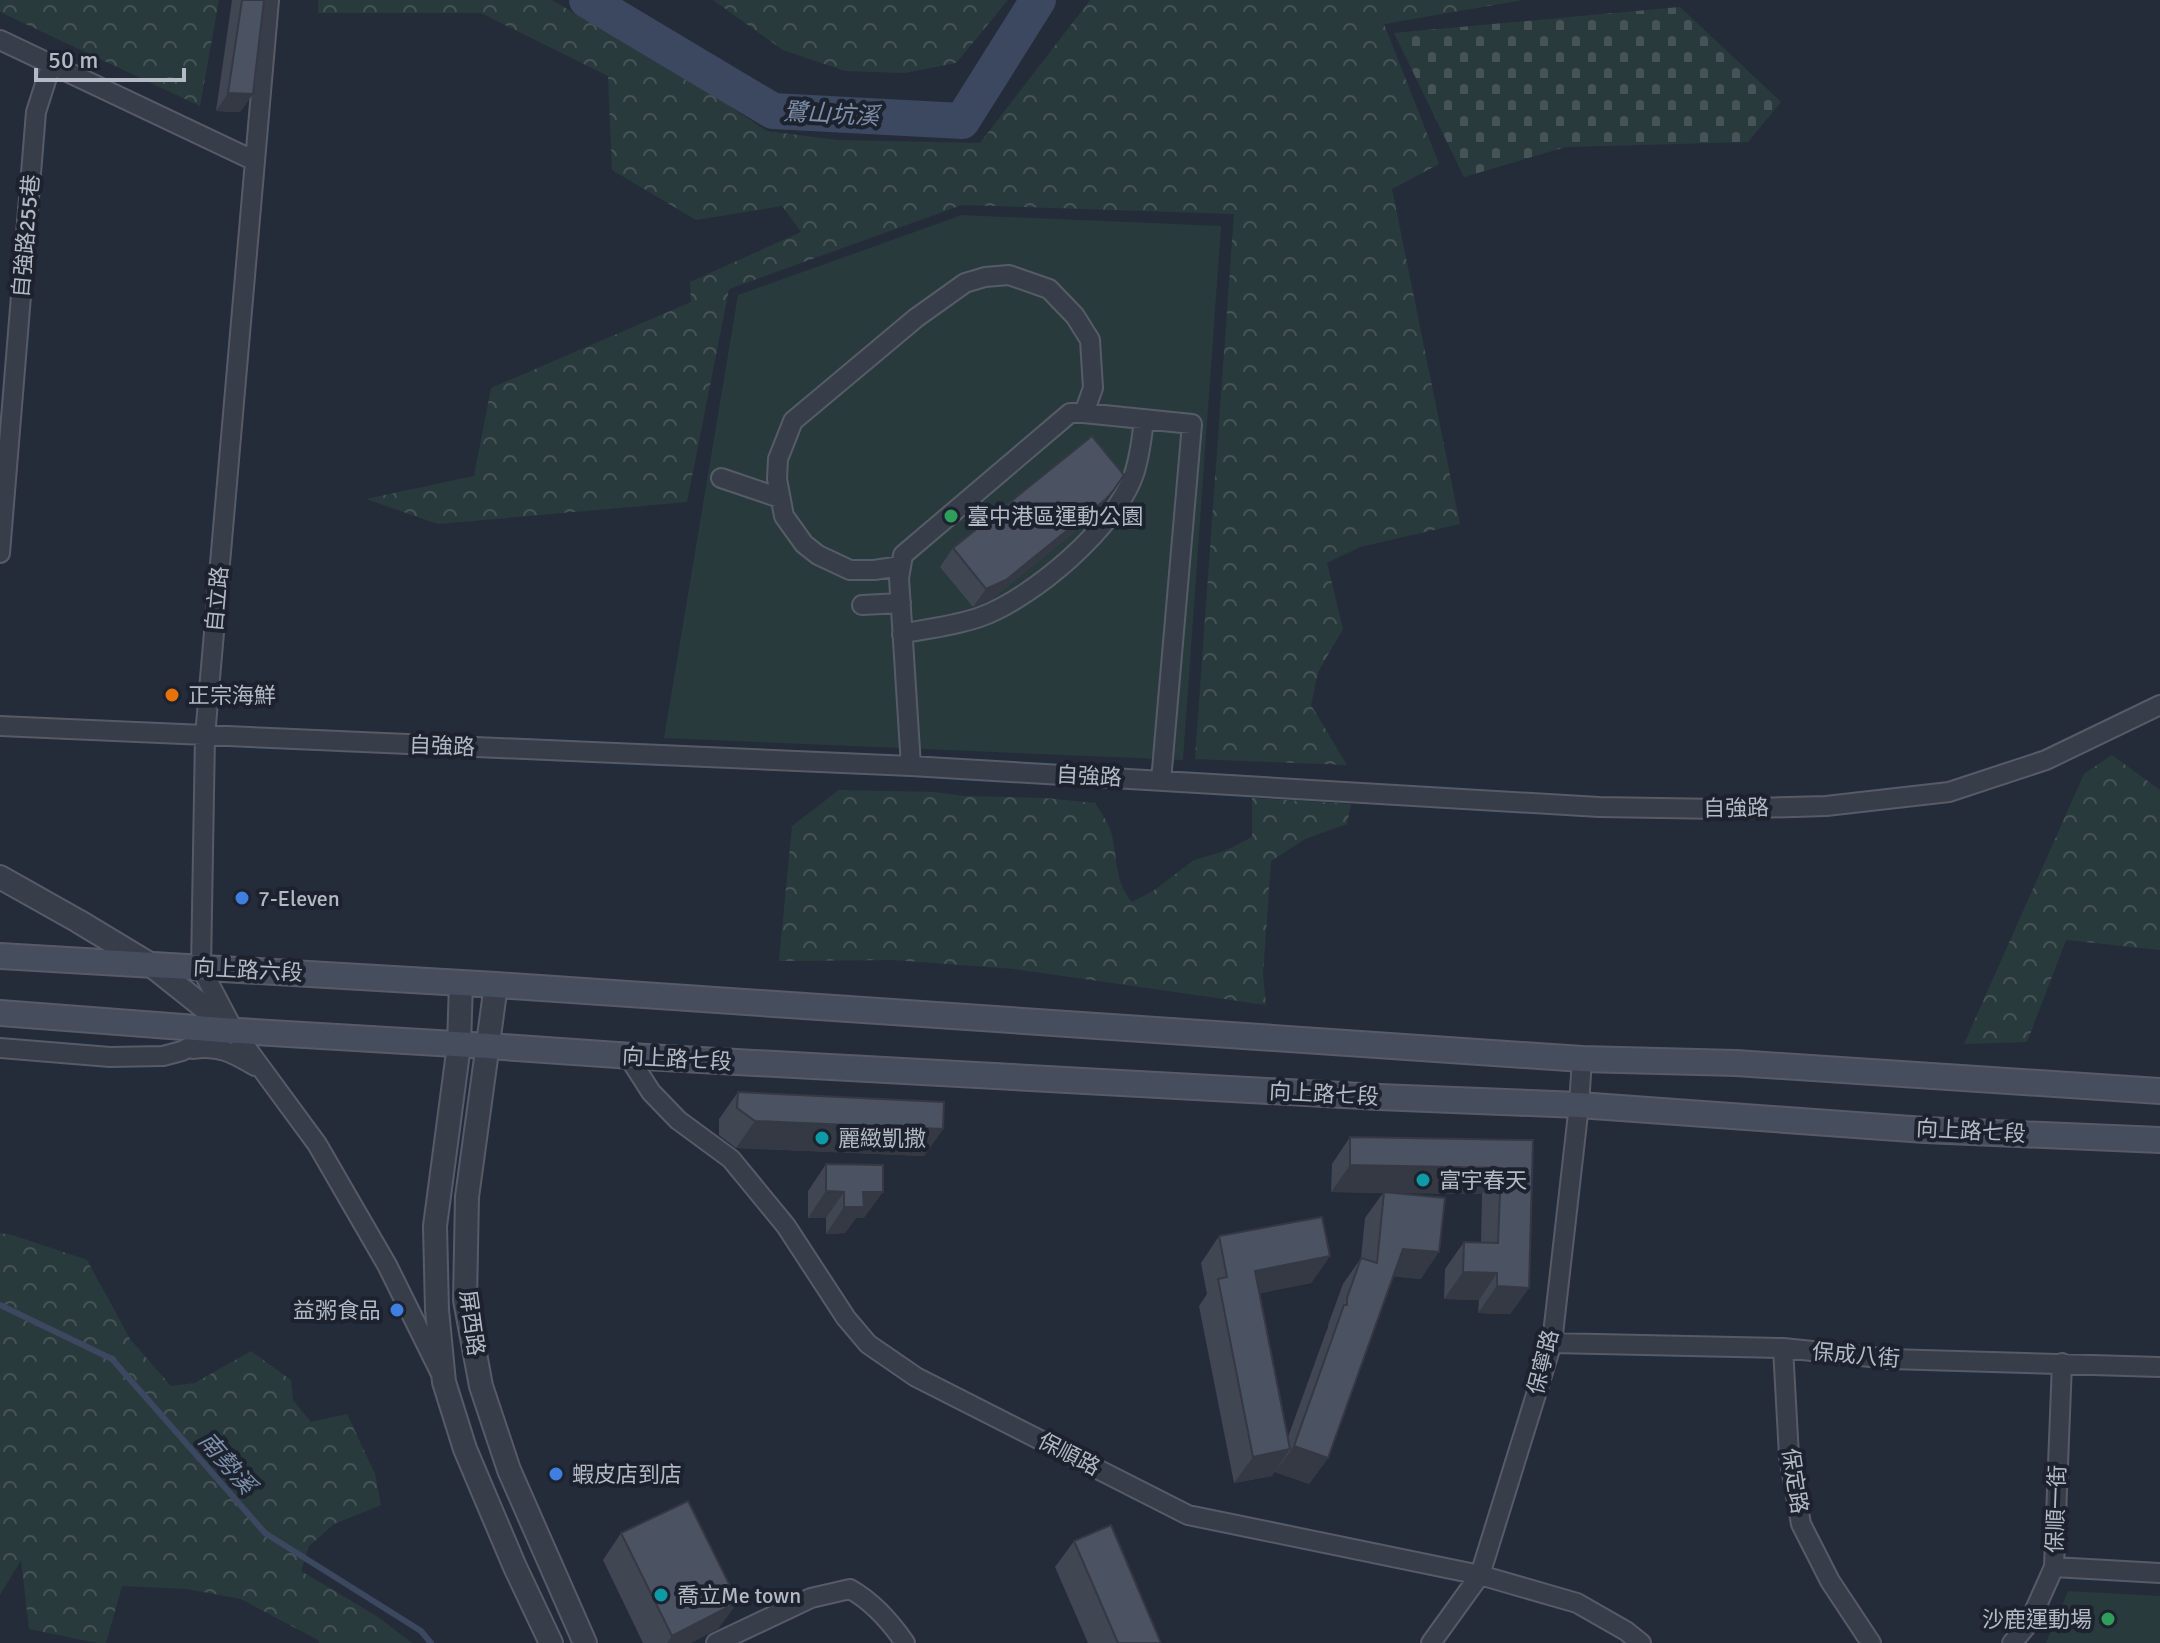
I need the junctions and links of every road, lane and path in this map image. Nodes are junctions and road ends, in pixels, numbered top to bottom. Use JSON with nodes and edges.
{"nodes":[{"id":1,"x":269,"y":0,"type":"edge"},
{"id":2,"x":0,"y":40,"type":"edge"},
{"id":3,"x":51,"y":65,"type":"junction"},
{"id":4,"x":255,"y":161,"type":"junction"},
{"id":5,"x":1084,"y":413,"type":"junction"},
{"id":6,"x":1144,"y":419,"type":"junction"},
{"id":7,"x":721,"y":478,"type":"dead end"},
{"id":8,"x":780,"y":498,"type":"junction"},
{"id":9,"x":0,"y":553,"type":"edge"},
{"id":10,"x":901,"y":566,"type":"junction"},
{"id":11,"x":901,"y":603,"type":"junction"},
{"id":12,"x":862,"y":605,"type":"dead end"},
{"id":13,"x":902,"y":634,"type":"junction"},
{"id":14,"x":2160,"y":705,"type":"edge"},
{"id":15,"x":0,"y":726,"type":"edge"},
{"id":16,"x":205,"y":736,"type":"junction"},
{"id":17,"x":911,"y":766,"type":"junction"},
{"id":18,"x":1161,"y":781,"type":"junction"},
{"id":19,"x":0,"y":877,"type":"edge"},
{"id":20,"x":0,"y":956,"type":"edge"},
{"id":21,"x":151,"y":965,"type":"junction"},
{"id":22,"x":201,"y":968,"type":"junction"},
{"id":23,"x":461,"y":983,"type":"junction"},
{"id":24,"x":496,"y":985,"type":"junction"},
{"id":25,"x":0,"y":1013,"type":"edge"},
{"id":26,"x":228,"y":1030,"type":"junction"},
{"id":27,"x":459,"y":1045,"type":"junction"},
{"id":28,"x":488,"y":1046,"type":"junction"},
{"id":29,"x":0,"y":1048,"type":"edge"},
{"id":30,"x":182,"y":1051,"type":"junction"},
{"id":31,"x":628,"y":1056,"type":"junction"},
{"id":32,"x":1582,"y":1059,"type":"junction"},
{"id":33,"x":264,"y":1072,"type":"junction"},
{"id":34,"x":2160,"y":1091,"type":"edge"},
{"id":35,"x":1579,"y":1105,"type":"junction"},
{"id":36,"x":2160,"y":1140,"type":"edge"},
{"id":37,"x":1552,"y":1343,"type":"junction"},
{"id":38,"x":1783,"y":1348,"type":"junction"},
{"id":39,"x":2062,"y":1363,"type":"junction"},
{"id":40,"x":2160,"y":1367,"type":"edge"},
{"id":41,"x":444,"y":1382,"type":"junction"},
{"id":42,"x":2054,"y":1567,"type":"junction"},
{"id":43,"x":2160,"y":1573,"type":"edge"},
{"id":44,"x":1480,"y":1575,"type":"junction"},
{"id":45,"x":1863,"y":1640,"type":"edge"},
{"id":46,"x":551,"y":1643,"type":"edge"},
{"id":47,"x":585,"y":1643,"type":"edge"},
{"id":48,"x":716,"y":1643,"type":"edge"},
{"id":49,"x":905,"y":1643,"type":"edge"},
{"id":50,"x":1431,"y":1643,"type":"edge"},
{"id":51,"x":1641,"y":1643,"type":"edge"},
{"id":52,"x":2012,"y":1643,"type":"edge"}],
"edges":[{"from":1,"to":4,"type":"street","name":"自立路"},
{"from":2,"to":3,"type":"street"},
{"from":3,"to":4,"type":"street"},
{"from":3,"to":9,"type":"street","name":"自強路255巷"},
{"from":4,"to":16,"type":"street","name":"自立路"},
{"from":5,"to":6,"type":"street"},
{"from":5,"to":8,"type":"street"},
{"from":5,"to":10,"type":"street"},
{"from":6,"to":13,"type":"street"},
{"from":6,"to":18,"type":"street"},
{"from":7,"to":8,"type":"street"},
{"from":8,"to":10,"type":"street"},
{"from":10,"to":11,"type":"street"},
{"from":11,"to":12,"type":"street"},
{"from":11,"to":13,"type":"street"},
{"from":13,"to":17,"type":"street"},
{"from":14,"to":18,"type":"street","name":"自強路"},
{"from":15,"to":16,"type":"street","name":"自強路"},
{"from":16,"to":17,"type":"street","name":"自強路"},
{"from":16,"to":22,"type":"street","name":"自立路"},
{"from":17,"to":18,"type":"street","name":"自強路"},
{"from":19,"to":21,"type":"street"},
{"from":20,"to":21,"type":"main road","name":"向上路六段"},
{"from":21,"to":22,"type":"main road","name":"向上路六段"},
{"from":21,"to":26,"type":"street"},
{"from":22,"to":23,"type":"main road","name":"向上路六段"},
{"from":22,"to":26,"type":"street","name":"自立路"},
{"from":23,"to":24,"type":"main road","name":"向上路六段"},
{"from":23,"to":27,"type":"street","name":"屏西路"},
{"from":24,"to":28,"type":"street","name":"屏西路"},
{"from":24,"to":32,"type":"main road"},
{"from":25,"to":26,"type":"main road"},
{"from":26,"to":27,"type":"main road"},
{"from":26,"to":30,"type":"street"},
{"from":26,"to":33,"type":"street","name":"屏西路"},
{"from":27,"to":28,"type":"main road"},
{"from":27,"to":41,"type":"street","name":"屏西路"},
{"from":28,"to":31,"type":"main road","name":"向上路七段"},
{"from":28,"to":47,"type":"street","name":"屏西路"},
{"from":29,"to":30,"type":"street"},
{"from":30,"to":33,"type":"street"},
{"from":31,"to":35,"type":"main road","name":"向上路七段"},
{"from":31,"to":44,"type":"street","name":"保順路"},
{"from":32,"to":34,"type":"main road"},
{"from":32,"to":35,"type":"street","name":"保寧路"},
{"from":33,"to":41,"type":"street","name":"屏西路"},
{"from":35,"to":36,"type":"main road","name":"向上路七段"},
{"from":35,"to":37,"type":"street","name":"保寧路"},
{"from":37,"to":38,"type":"street","name":"保成八街"},
{"from":37,"to":44,"type":"street","name":"保寧路"},
{"from":38,"to":39,"type":"street","name":"保成八街"},
{"from":38,"to":45,"type":"street","name":"保定路"},
{"from":39,"to":40,"type":"street","name":"保成八街"},
{"from":39,"to":42,"type":"street","name":"保順一街"},
{"from":41,"to":46,"type":"street","name":"屏西路"},
{"from":42,"to":43,"type":"street"},
{"from":42,"to":52,"type":"street","name":"保順一街"},
{"from":44,"to":50,"type":"street","name":"保寧路"},
{"from":44,"to":51,"type":"street","name":"保順路"},
{"from":48,"to":49,"type":"street"}]}
